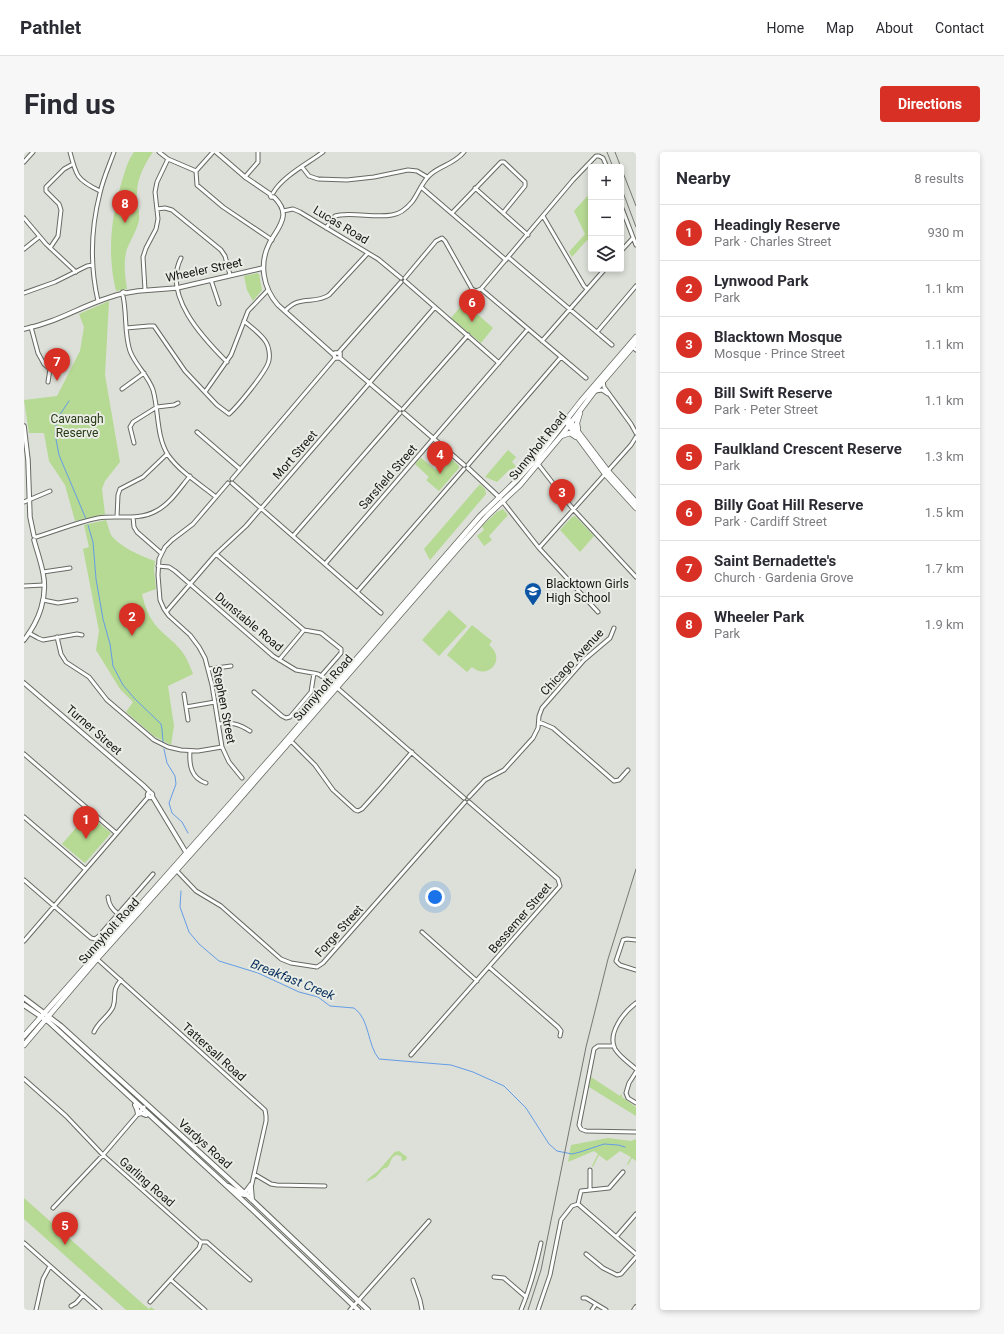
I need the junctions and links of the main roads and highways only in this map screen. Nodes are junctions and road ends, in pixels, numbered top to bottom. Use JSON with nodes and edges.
{"nodes":[{"id":1,"x":636,"y":337,"type":"edge"},
{"id":2,"x":635,"y":347,"type":"edge"},
{"id":3,"x":585,"y":403,"type":"junction"},
{"id":4,"x":568,"y":422,"type":"junction"},
{"id":5,"x":578,"y":432,"type":"junction"},
{"id":6,"x":561,"y":436,"type":"junction"},
{"id":7,"x":581,"y":440,"type":"junction"},
{"id":8,"x":606,"y":472,"type":"junction"},
{"id":9,"x":636,"y":502,"type":"edge"},
{"id":10,"x":636,"y":508,"type":"edge"},
{"id":11,"x":335,"y":686,"type":"junction"},
{"id":12,"x":284,"y":745,"type":"junction"},
{"id":13,"x":188,"y":855,"type":"junction"},
{"id":14,"x":96,"y":958,"type":"junction"},
{"id":15,"x":24,"y":998,"type":"edge"},
{"id":16,"x":24,"y":1005,"type":"edge"},
{"id":17,"x":45,"y":1017,"type":"junction"},
{"id":18,"x":24,"y":1036,"type":"edge"},
{"id":19,"x":24,"y":1045,"type":"edge"},
{"id":20,"x":120,"y":1088,"type":"junction"},
{"id":21,"x":162,"y":1128,"type":"junction"},
{"id":22,"x":218,"y":1178,"type":"junction"},
{"id":23,"x":251,"y":1186,"type":"road end"},
{"id":24,"x":245,"y":1195,"type":"junction"},
{"id":25,"x":252,"y":1200,"type":"junction"},
{"id":26,"x":254,"y":1212,"type":"junction"},
{"id":27,"x":358,"y":1310,"type":"edge"},
{"id":28,"x":368,"y":1310,"type":"edge"}],
"edges":[{"from":1,"to":4,"type":"main road","name":"Sunnyholt Road"},
{"from":2,"to":3,"type":"main road","name":"Sunnyholt Road"},
{"from":3,"to":4,"type":"main road","name":"Sunnyholt Road"},
{"from":3,"to":5,"type":"main road"},
{"from":4,"to":5,"type":"main road"},
{"from":4,"to":6,"type":"main road","name":"Sunnyholt Road"},
{"from":4,"to":7,"type":"main road"},
{"from":4,"to":11,"type":"main road","name":"Sunnyholt Road"},
{"from":5,"to":8,"type":"main road"},
{"from":6,"to":7,"type":"main road"},
{"from":6,"to":11,"type":"main road","name":"Sunnyholt Road"},
{"from":7,"to":8,"type":"main road"},
{"from":8,"to":9,"type":"main road"},
{"from":8,"to":10,"type":"main road"},
{"from":11,"to":12,"type":"main road","name":"Sunnyholt Road"},
{"from":11,"to":12,"type":"main road","name":"Sunnyholt Road"},
{"from":12,"to":13,"type":"main road","name":"Sunnyholt Road"},
{"from":13,"to":14,"type":"main road","name":"Sunnyholt Road"},
{"from":13,"to":14,"type":"main road","name":"Sunnyholt Road"},
{"from":14,"to":17,"type":"main road","name":"Sunnyholt Road"},
{"from":15,"to":17,"type":"main road","name":"Vardys Road"},
{"from":16,"to":17,"type":"main road","name":"Vardys Road"},
{"from":17,"to":18,"type":"main road","name":"Sunnyholt Road"},
{"from":17,"to":19,"type":"main road","name":"Sunnyholt Road"},
{"from":17,"to":20,"type":"main road","name":"Vardys Road"},
{"from":17,"to":24,"type":"main road","name":"Vardys Road"},
{"from":20,"to":21,"type":"main road","name":"Vardys Road"},
{"from":20,"to":21,"type":"main road","name":"Vardys Road"},
{"from":21,"to":22,"type":"main road","name":"Vardys Road"},
{"from":22,"to":24,"type":"main road"},
{"from":22,"to":26,"type":"main road","name":"Vardys Road"},
{"from":23,"to":25,"type":"main road"},
{"from":24,"to":25,"type":"main road","name":"Vardys Road"},
{"from":24,"to":26,"type":"main road"},
{"from":25,"to":28,"type":"main road","name":"Vardys Road"},
{"from":26,"to":27,"type":"main road","name":"Vardys Road"}]}
